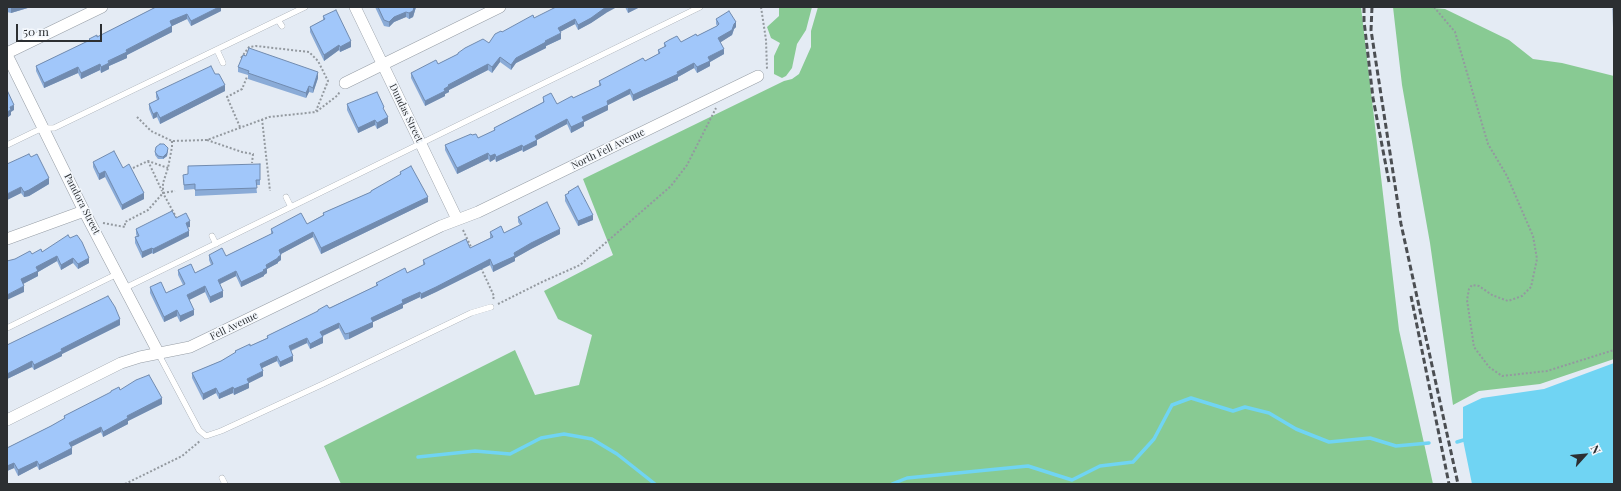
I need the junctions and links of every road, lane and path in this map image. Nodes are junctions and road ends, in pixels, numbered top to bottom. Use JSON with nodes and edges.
{"nodes":[{"id":1,"x":102,"y":7,"type":"edge"},
{"id":2,"x":305,"y":7,"type":"edge"},
{"id":3,"x":355,"y":7,"type":"edge"},
{"id":4,"x":500,"y":7,"type":"edge"},
{"id":5,"x":700,"y":7,"type":"edge"},
{"id":6,"x":761,"y":7,"type":"edge"},
{"id":7,"x":1434,"y":7,"type":"edge"},
{"id":8,"x":278,"y":20,"type":"junction"},
{"id":9,"x":282,"y":26,"type":"dead end"},
{"id":10,"x":216,"y":50,"type":"junction"},
{"id":11,"x":7,"y":54,"type":"edge"},
{"id":12,"x":242,"y":58,"type":"edge"},
{"id":13,"x":223,"y":63,"type":"dead end"},
{"id":14,"x":382,"y":64,"type":"junction"},
{"id":15,"x":762,"y":74,"type":"joint"},
{"id":16,"x":247,"y":77,"type":"edge"},
{"id":17,"x":345,"y":83,"type":"joint"},
{"id":18,"x":718,"y":104,"type":"dead end"},
{"id":19,"x":316,"y":112,"type":"junction"},
{"id":20,"x":137,"y":117,"type":"dead end"},
{"id":21,"x":262,"y":119,"type":"junction"},
{"id":22,"x":240,"y":127,"type":"junction"},
{"id":23,"x":44,"y":128,"type":"junction"},
{"id":24,"x":207,"y":140,"type":"junction"},
{"id":25,"x":172,"y":141,"type":"junction"},
{"id":26,"x":421,"y":144,"type":"junction"},
{"id":27,"x":7,"y":145,"type":"edge"},
{"id":28,"x":148,"y":161,"type":"junction"},
{"id":29,"x":252,"y":163,"type":"edge"},
{"id":30,"x":133,"y":168,"type":"edge"},
{"id":31,"x":168,"y":168,"type":"junction"},
{"id":32,"x":175,"y":191,"type":"dead end"},
{"id":33,"x":270,"y":191,"type":"dead end"},
{"id":34,"x":163,"y":193,"type":"junction"},
{"id":35,"x":286,"y":197,"type":"dead end"},
{"id":36,"x":291,"y":207,"type":"junction"},
{"id":37,"x":84,"y":211,"type":"junction"},
{"id":38,"x":176,"y":217,"type":"edge"},
{"id":39,"x":102,"y":223,"type":"dead end"},
{"id":40,"x":459,"y":223,"type":"junction"},
{"id":41,"x":212,"y":236,"type":"dead end"},
{"id":42,"x":7,"y":239,"type":"edge"},
{"id":43,"x":216,"y":244,"type":"junction"},
{"id":44,"x":474,"y":254,"type":"edge"},
{"id":45,"x":480,"y":265,"type":"edge"},
{"id":46,"x":117,"y":274,"type":"junction"},
{"id":47,"x":125,"y":288,"type":"junction"},
{"id":48,"x":491,"y":307,"type":"junction"},
{"id":49,"x":7,"y":328,"type":"edge"},
{"id":50,"x":1614,"y":350,"type":"edge"},
{"id":51,"x":158,"y":352,"type":"junction"},
{"id":52,"x":7,"y":420,"type":"edge"},
{"id":53,"x":206,"y":436,"type":"junction"},
{"id":54,"x":222,"y":478,"type":"dead end"},
{"id":55,"x":126,"y":484,"type":"edge"},
{"id":56,"x":225,"y":484,"type":"edge"}],
"edges":[{"from":1,"to":11,"type":"street"},
{"from":2,"to":8,"type":"lane"},
{"from":3,"to":14,"type":"street","name":"Dundas Street"},
{"from":4,"to":14,"type":"street"},
{"from":5,"to":26,"type":"lane"},
{"from":6,"to":15,"type":"path"},
{"from":7,"to":50,"type":"path"},
{"from":8,"to":9,"type":"lane"},
{"from":8,"to":10,"type":"lane"},
{"from":10,"to":13,"type":"lane"},
{"from":10,"to":23,"type":"lane"},
{"from":11,"to":23,"type":"street","name":"Pandora Street"},
{"from":12,"to":19,"type":"path"},
{"from":14,"to":17,"type":"street"},
{"from":14,"to":26,"type":"street","name":"Dundas Street"},
{"from":15,"to":40,"type":"street","name":"North Fell Avenue"},
{"from":16,"to":22,"type":"path"},
{"from":17,"to":19,"type":"path"},
{"from":18,"to":48,"type":"path"},
{"from":19,"to":21,"type":"path"},
{"from":20,"to":25,"type":"path"},
{"from":21,"to":22,"type":"path"},
{"from":21,"to":33,"type":"path"},
{"from":22,"to":24,"type":"path"},
{"from":23,"to":27,"type":"lane"},
{"from":23,"to":37,"type":"street","name":"Pandora Street"},
{"from":24,"to":25,"type":"path"},
{"from":24,"to":29,"type":"path"},
{"from":25,"to":31,"type":"path"},
{"from":26,"to":36,"type":"lane"},
{"from":26,"to":40,"type":"street","name":"Dundas Street"},
{"from":28,"to":30,"type":"path"},
{"from":28,"to":31,"type":"path"},
{"from":28,"to":34,"type":"path"},
{"from":31,"to":34,"type":"path"},
{"from":32,"to":34,"type":"path"},
{"from":34,"to":38,"type":"path"},
{"from":34,"to":39,"type":"path"},
{"from":35,"to":36,"type":"lane"},
{"from":36,"to":43,"type":"lane"},
{"from":37,"to":42,"type":"street"},
{"from":37,"to":46,"type":"street","name":"Pandora Street"},
{"from":40,"to":44,"type":"path"},
{"from":40,"to":51,"type":"street","name":"Fell Avenue"},
{"from":41,"to":43,"type":"lane"},
{"from":43,"to":47,"type":"lane"},
{"from":45,"to":48,"type":"path"},
{"from":46,"to":47,"type":"street","name":"Pandora Street"},
{"from":46,"to":49,"type":"lane"},
{"from":47,"to":51,"type":"street","name":"Pandora Street"},
{"from":48,"to":53,"type":"lane"},
{"from":51,"to":52,"type":"street","name":"Fell Avenue"},
{"from":51,"to":53,"type":"lane"},
{"from":53,"to":55,"type":"path"},
{"from":54,"to":56,"type":"lane"}]}
